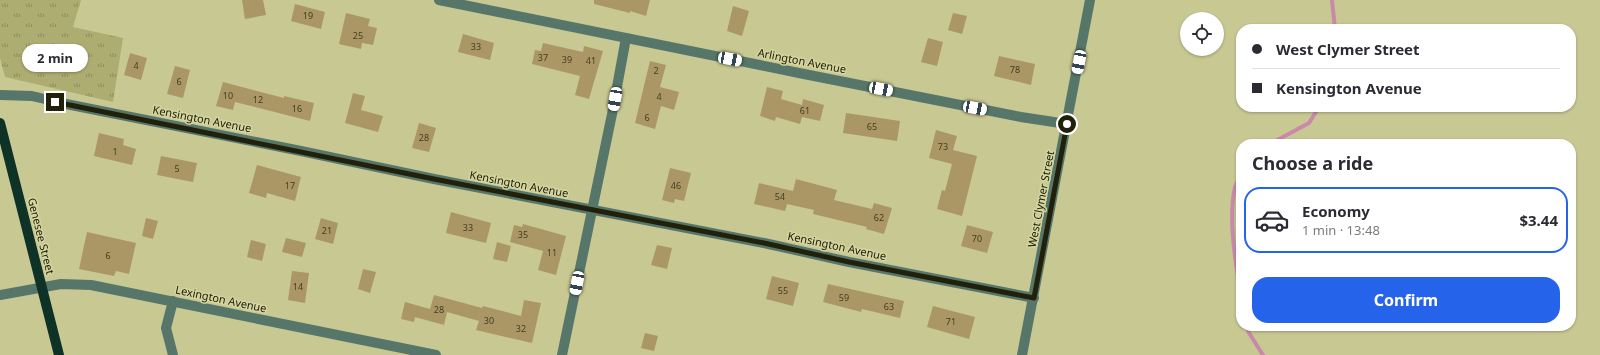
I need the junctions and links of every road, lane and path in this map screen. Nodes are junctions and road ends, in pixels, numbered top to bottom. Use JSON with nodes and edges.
{"nodes":[{"id":1,"x":439,"y":0,"type":"edge"},
{"id":2,"x":1090,"y":0,"type":"edge"},
{"id":3,"x":626,"y":38,"type":"junction"},
{"id":4,"x":0,"y":95,"type":"edge"},
{"id":5,"x":0,"y":123,"type":"edge"},
{"id":6,"x":1067,"y":124,"type":"junction"},
{"id":7,"x":592,"y":210,"type":"junction"},
{"id":8,"x":42,"y":286,"type":"junction"},
{"id":9,"x":0,"y":295,"type":"edge"},
{"id":10,"x":1034,"y":298,"type":"junction"},
{"id":11,"x":173,"y":301,"type":"junction"},
{"id":12,"x":59,"y":355,"type":"edge"},
{"id":13,"x":173,"y":355,"type":"edge"},
{"id":14,"x":436,"y":355,"type":"edge"},
{"id":15,"x":562,"y":355,"type":"edge"},
{"id":16,"x":1022,"y":355,"type":"edge"}],
"edges":[{"from":1,"to":3,"type":"street","name":"Arlington Avenue"},
{"from":2,"to":6,"type":"street","name":"West Clymer Street"},
{"from":3,"to":6,"type":"street","name":"Arlington Avenue"},
{"from":3,"to":7,"type":"street"},
{"from":4,"to":7,"type":"street","name":"Kensington Avenue"},
{"from":5,"to":8,"type":"main road","name":"Genesee Street"},
{"from":6,"to":10,"type":"street","name":"West Clymer Street"},
{"from":7,"to":10,"type":"street","name":"Kensington Avenue"},
{"from":7,"to":15,"type":"street"},
{"from":8,"to":9,"type":"street","name":"Lexington Avenue"},
{"from":8,"to":11,"type":"street","name":"Lexington Avenue"},
{"from":8,"to":12,"type":"main road","name":"Genesee Street"},
{"from":10,"to":16,"type":"street","name":"West Clymer Street"},
{"from":11,"to":13,"type":"street"},
{"from":11,"to":14,"type":"street","name":"Lexington Avenue"}]}
